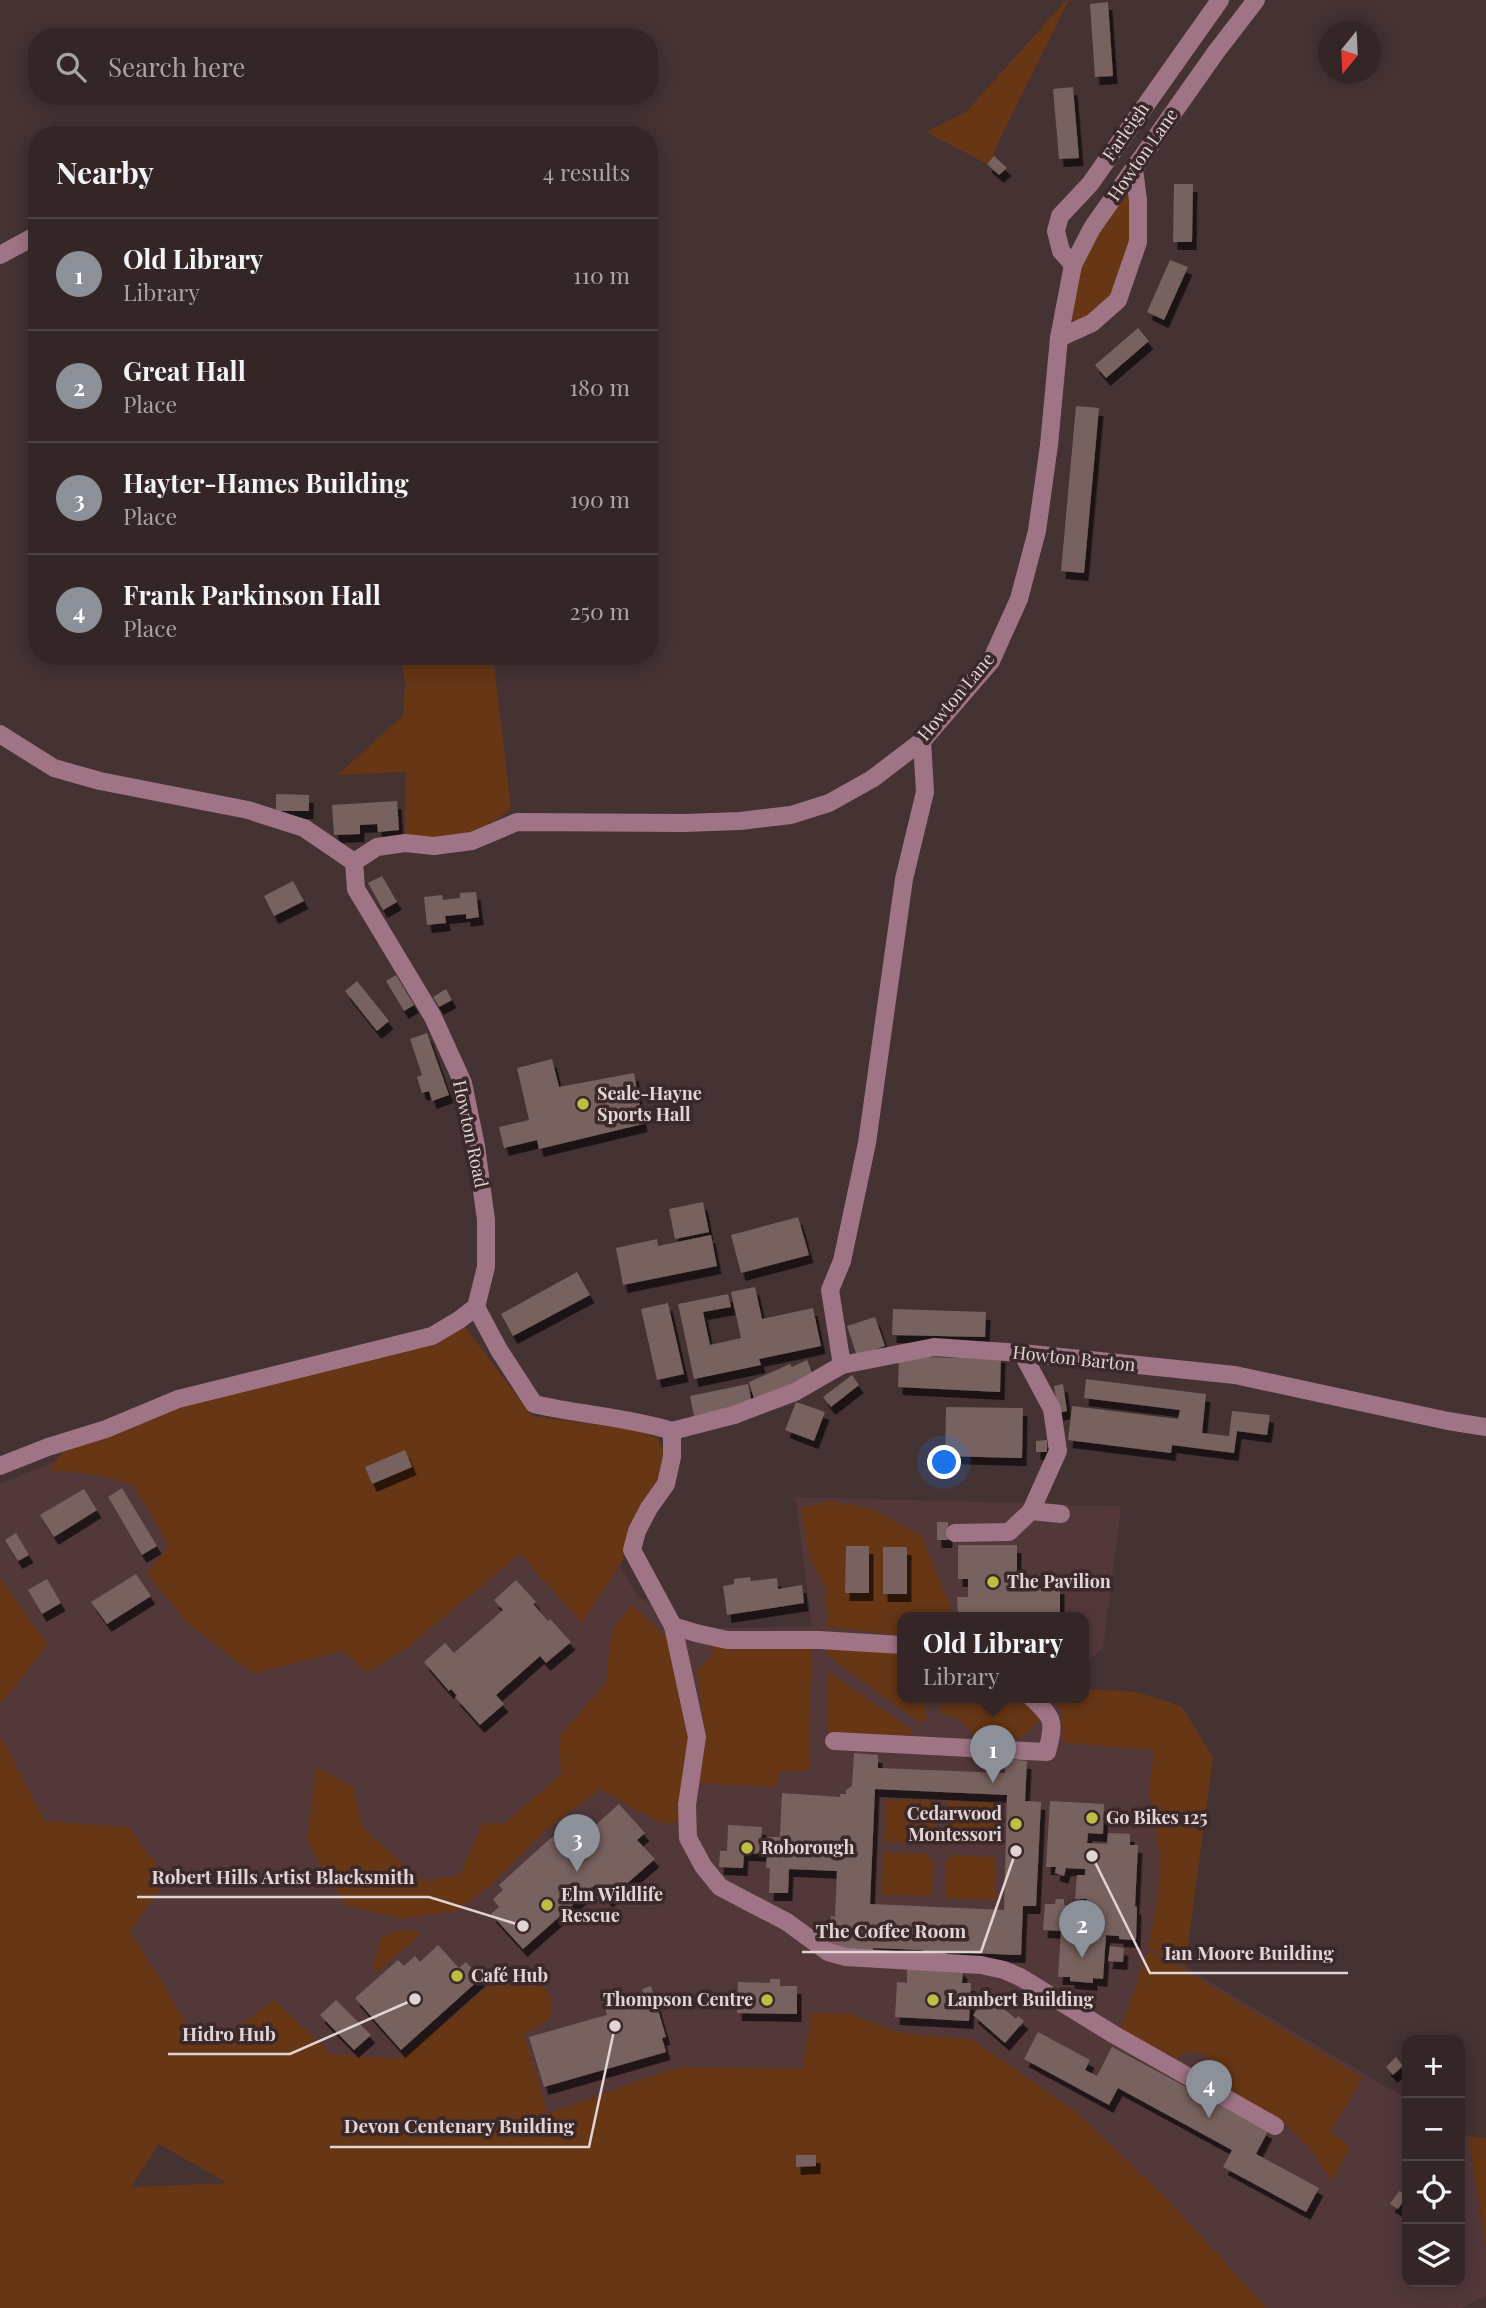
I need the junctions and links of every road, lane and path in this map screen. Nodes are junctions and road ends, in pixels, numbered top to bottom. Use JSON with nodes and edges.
{"nodes":[{"id":1,"x":1220,"y":0,"type":"edge"},
{"id":2,"x":1256,"y":0,"type":"edge"},
{"id":3,"x":1134,"y":169,"type":"junction"},
{"id":4,"x":28,"y":240,"type":"edge"},
{"id":5,"x":0,"y":255,"type":"edge"},
{"id":6,"x":1073,"y":265,"type":"junction"},
{"id":7,"x":1059,"y":338,"type":"junction"},
{"id":8,"x":0,"y":734,"type":"edge"},
{"id":9,"x":922,"y":741,"type":"junction"},
{"id":10,"x":354,"y":862,"type":"junction"},
{"id":11,"x":476,"y":1307,"type":"junction"},
{"id":12,"x":1022,"y":1353,"type":"junction"},
{"id":13,"x":842,"y":1365,"type":"junction"},
{"id":14,"x":1486,"y":1427,"type":"edge"},
{"id":15,"x":672,"y":1431,"type":"junction"},
{"id":16,"x":0,"y":1466,"type":"edge"},
{"id":17,"x":1031,"y":1511,"type":"junction"},
{"id":18,"x":1061,"y":1514,"type":"dead end"},
{"id":19,"x":955,"y":1533,"type":"dead end"},
{"id":20,"x":673,"y":1626,"type":"junction"},
{"id":21,"x":897,"y":1645,"type":"edge"},
{"id":22,"x":1037,"y":1703,"type":"edge"},
{"id":23,"x":834,"y":1741,"type":"dead end"},
{"id":24,"x":1275,"y":2126,"type":"dead end"}],
"edges":[{"from":1,"to":6,"type":"street","name":"Farleigh"},
{"from":2,"to":3,"type":"street","name":"Howton Lane"},
{"from":3,"to":6,"type":"street","name":"Howton Lane"},
{"from":3,"to":7,"type":"street"},
{"from":4,"to":5,"type":"street"},
{"from":6,"to":7,"type":"street","name":"Howton Lane"},
{"from":7,"to":9,"type":"street","name":"Howton Lane"},
{"from":8,"to":10,"type":"street"},
{"from":9,"to":10,"type":"street","name":"Howton Lane"},
{"from":9,"to":13,"type":"street"},
{"from":10,"to":11,"type":"street","name":"Howton Road"},
{"from":11,"to":15,"type":"street"},
{"from":11,"to":16,"type":"street"},
{"from":12,"to":13,"type":"street","name":"Howton Barton"},
{"from":12,"to":14,"type":"street","name":"Howton Barton"},
{"from":12,"to":17,"type":"street"},
{"from":13,"to":15,"type":"street","name":"Howton Barton"},
{"from":15,"to":20,"type":"street"},
{"from":17,"to":18,"type":"street"},
{"from":17,"to":19,"type":"street"},
{"from":20,"to":21,"type":"street"},
{"from":20,"to":24,"type":"street"},
{"from":22,"to":23,"type":"street"}]}
